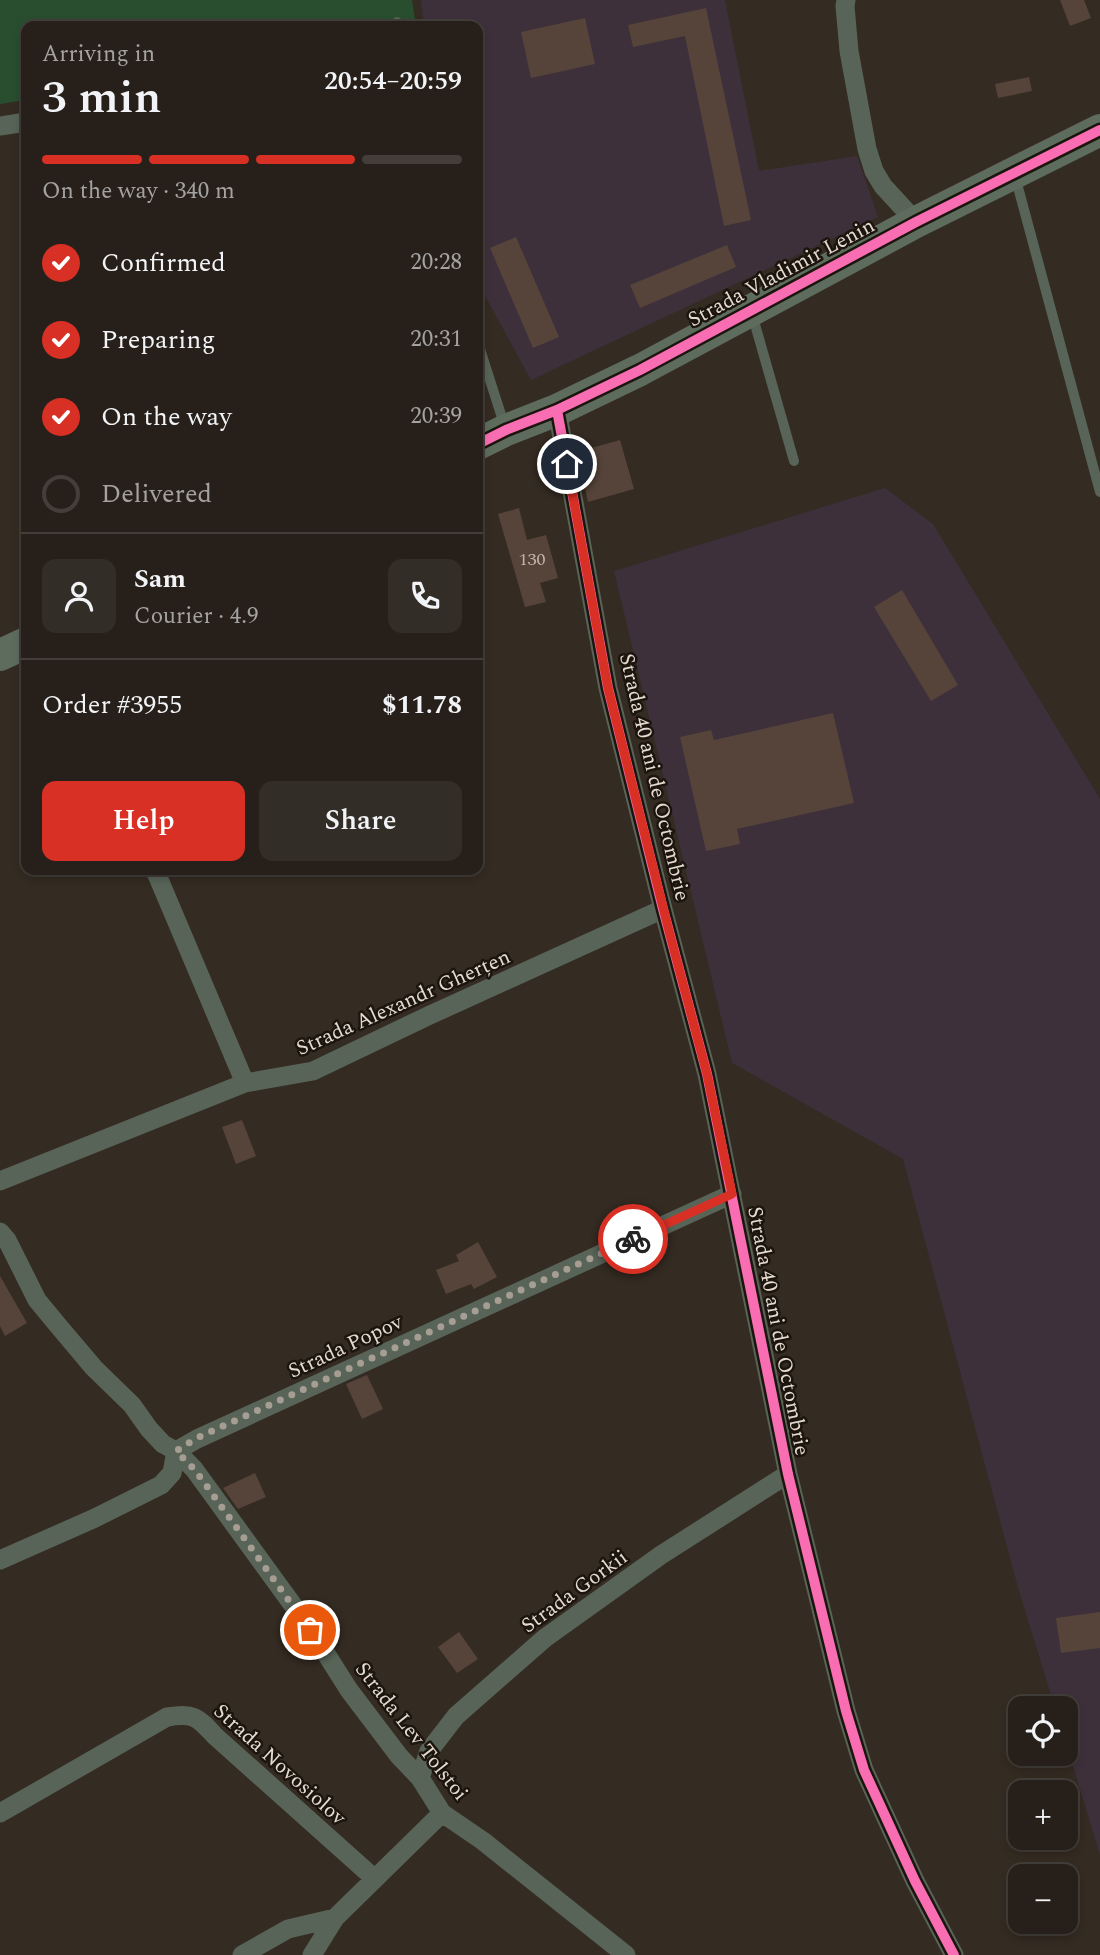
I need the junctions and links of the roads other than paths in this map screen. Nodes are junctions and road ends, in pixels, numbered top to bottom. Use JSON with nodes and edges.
{"nodes":[{"id":1,"x":846,"y":0,"type":"edge"},
{"id":2,"x":21,"y":123,"type":"edge"},
{"id":3,"x":0,"y":126,"type":"edge"},
{"id":4,"x":1100,"y":130,"type":"edge"},
{"id":5,"x":1014,"y":172,"type":"junction"},
{"id":6,"x":916,"y":222,"type":"junction"},
{"id":7,"x":751,"y":310,"type":"junction"},
{"id":8,"x":483,"y":359,"type":"edge"},
{"id":9,"x":557,"y":410,"type":"junction"},
{"id":10,"x":506,"y":430,"type":"junction"},
{"id":11,"x":483,"y":442,"type":"edge"},
{"id":12,"x":794,"y":461,"type":"dead end"},
{"id":13,"x":1100,"y":492,"type":"edge"},
{"id":14,"x":21,"y":645,"type":"edge"},
{"id":15,"x":0,"y":655,"type":"edge"},
{"id":16,"x":157,"y":875,"type":"edge"},
{"id":17,"x":663,"y":909,"type":"junction"},
{"id":18,"x":245,"y":1083,"type":"junction"},
{"id":19,"x":1,"y":1178,"type":"edge"},
{"id":20,"x":732,"y":1194,"type":"junction"},
{"id":21,"x":0,"y":1232,"type":"edge"},
{"id":22,"x":176,"y":1451,"type":"junction"},
{"id":23,"x":788,"y":1474,"type":"junction"},
{"id":24,"x":0,"y":1560,"type":"edge"},
{"id":25,"x":420,"y":1778,"type":"junction"},
{"id":26,"x":0,"y":1813,"type":"edge"},
{"id":27,"x":442,"y":1813,"type":"junction"},
{"id":28,"x":374,"y":1878,"type":"junction"},
{"id":29,"x":335,"y":1918,"type":"junction"},
{"id":30,"x":242,"y":1955,"type":"edge"},
{"id":31,"x":312,"y":1955,"type":"edge"},
{"id":32,"x":626,"y":1955,"type":"edge"},
{"id":33,"x":954,"y":1955,"type":"edge"}],
"edges":[{"from":1,"to":6,"type":"street"},
{"from":2,"to":3,"type":"street"},
{"from":4,"to":5,"type":"main road","name":"Strada Vladimir Lenin"},
{"from":5,"to":6,"type":"main road","name":"Strada Vladimir Lenin"},
{"from":5,"to":13,"type":"lane"},
{"from":6,"to":7,"type":"main road","name":"Strada Vladimir Lenin"},
{"from":7,"to":9,"type":"main road","name":"Strada Vladimir Lenin"},
{"from":7,"to":12,"type":"lane"},
{"from":8,"to":10,"type":"lane"},
{"from":9,"to":10,"type":"main road","name":"Strada Vladimir Lenin"},
{"from":9,"to":17,"type":"street","name":"Strada 40 ani de Octombrie"},
{"from":10,"to":11,"type":"main road","name":"Strada Vladimir Lenin"},
{"from":14,"to":15,"type":"main road"},
{"from":16,"to":18,"type":"street"},
{"from":17,"to":18,"type":"street","name":"Strada Alexandr Gherțen"},
{"from":17,"to":20,"type":"street","name":"Strada 40 ani de Octombrie"},
{"from":18,"to":19,"type":"street","name":"Strada Alexandr Gherțen"},
{"from":20,"to":22,"type":"street","name":"Strada Popov"},
{"from":20,"to":23,"type":"street","name":"Strada 40 ani de Octombrie"},
{"from":21,"to":22,"type":"street","name":"Strada Lev Tolstoi"},
{"from":22,"to":24,"type":"street"},
{"from":22,"to":25,"type":"street","name":"Strada Lev Tolstoi"},
{"from":23,"to":25,"type":"street","name":"Strada Gorkii"},
{"from":23,"to":33,"type":"street","name":"Strada 40 ani de Octombrie"},
{"from":25,"to":27,"type":"street","name":"Strada Lev Tolstoi"},
{"from":26,"to":28,"type":"street","name":"Strada Novosiolov"},
{"from":27,"to":28,"type":"street"},
{"from":27,"to":32,"type":"street","name":"Strada Lev Tolstoi"},
{"from":28,"to":29,"type":"street"},
{"from":29,"to":30,"type":"street"},
{"from":29,"to":31,"type":"street"}]}
